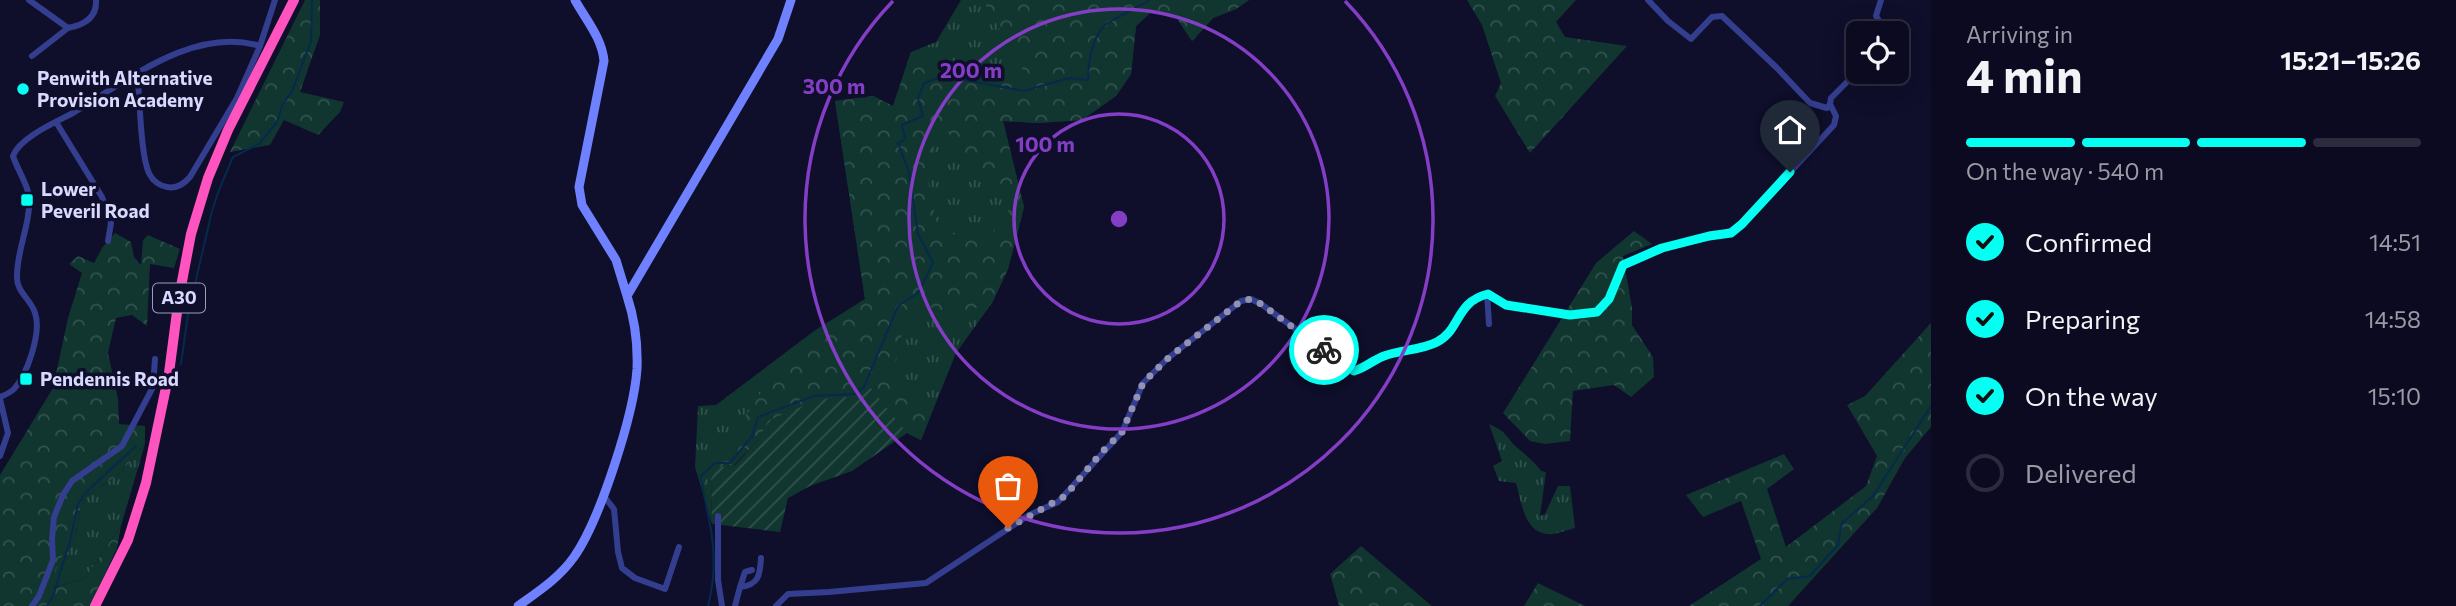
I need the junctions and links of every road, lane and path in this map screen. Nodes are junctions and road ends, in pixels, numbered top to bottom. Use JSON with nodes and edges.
{"nodes":[{"id":1,"x":29,"y":0,"type":"edge"},
{"id":2,"x":96,"y":0,"type":"edge"},
{"id":3,"x":275,"y":0,"type":"edge"},
{"id":4,"x":294,"y":0,"type":"edge"},
{"id":5,"x":575,"y":0,"type":"edge"},
{"id":6,"x":791,"y":0,"type":"edge"},
{"id":7,"x":1648,"y":0,"type":"edge"},
{"id":8,"x":1881,"y":0,"type":"edge"},
{"id":9,"x":1879,"y":21,"type":"edge"},
{"id":10,"x":68,"y":28,"type":"junction"},
{"id":11,"x":260,"y":46,"type":"junction"},
{"id":12,"x":32,"y":56,"type":"dead end"},
{"id":13,"x":137,"y":72,"type":"junction"},
{"id":14,"x":1846,"y":83,"type":"edge"},
{"id":15,"x":1830,"y":104,"type":"junction"},
{"id":16,"x":56,"y":122,"type":"junction"},
{"id":17,"x":108,"y":241,"type":"dead end"},
{"id":18,"x":1488,"y":294,"type":"junction"},
{"id":19,"x":627,"y":296,"type":"junction"},
{"id":20,"x":1489,"y":324,"type":"dead end"},
{"id":21,"x":155,"y":359,"type":"dead end"},
{"id":22,"x":0,"y":398,"type":"edge"},
{"id":23,"x":0,"y":456,"type":"edge"},
{"id":24,"x":603,"y":495,"type":"junction"},
{"id":25,"x":718,"y":516,"type":"dead end"},
{"id":26,"x":679,"y":547,"type":"dead end"},
{"id":27,"x":761,"y":558,"type":"dead end"},
{"id":28,"x":752,"y":570,"type":"dead end"},
{"id":29,"x":740,"y":587,"type":"junction"},
{"id":30,"x":32,"y":606,"type":"edge"},
{"id":31,"x":95,"y":606,"type":"edge"},
{"id":32,"x":518,"y":606,"type":"edge"},
{"id":33,"x":722,"y":606,"type":"edge"},
{"id":34,"x":735,"y":606,"type":"edge"},
{"id":35,"x":776,"y":606,"type":"edge"}],
"edges":[{"from":1,"to":10,"type":"street"},
{"from":2,"to":10,"type":"street"},
{"from":3,"to":11,"type":"street"},
{"from":4,"to":31,"type":"highway","number":"A30"},
{"from":5,"to":19,"type":"street"},
{"from":6,"to":19,"type":"street"},
{"from":7,"to":15,"type":"street"},
{"from":8,"to":9,"type":"street"},
{"from":10,"to":12,"type":"street"},
{"from":11,"to":13,"type":"street"},
{"from":11,"to":13,"type":"street"},
{"from":13,"to":16,"type":"street"},
{"from":14,"to":15,"type":"street"},
{"from":15,"to":18,"type":"street"},
{"from":16,"to":17,"type":"street"},
{"from":16,"to":22,"type":"street"},
{"from":18,"to":20,"type":"street"},
{"from":18,"to":35,"type":"street"},
{"from":19,"to":24,"type":"street"},
{"from":21,"to":30,"type":"street"},
{"from":22,"to":23,"type":"street"},
{"from":24,"to":26,"type":"street"},
{"from":24,"to":32,"type":"street"},
{"from":25,"to":33,"type":"street"},
{"from":27,"to":29,"type":"street"},
{"from":28,"to":29,"type":"street"},
{"from":29,"to":34,"type":"street"}]}
